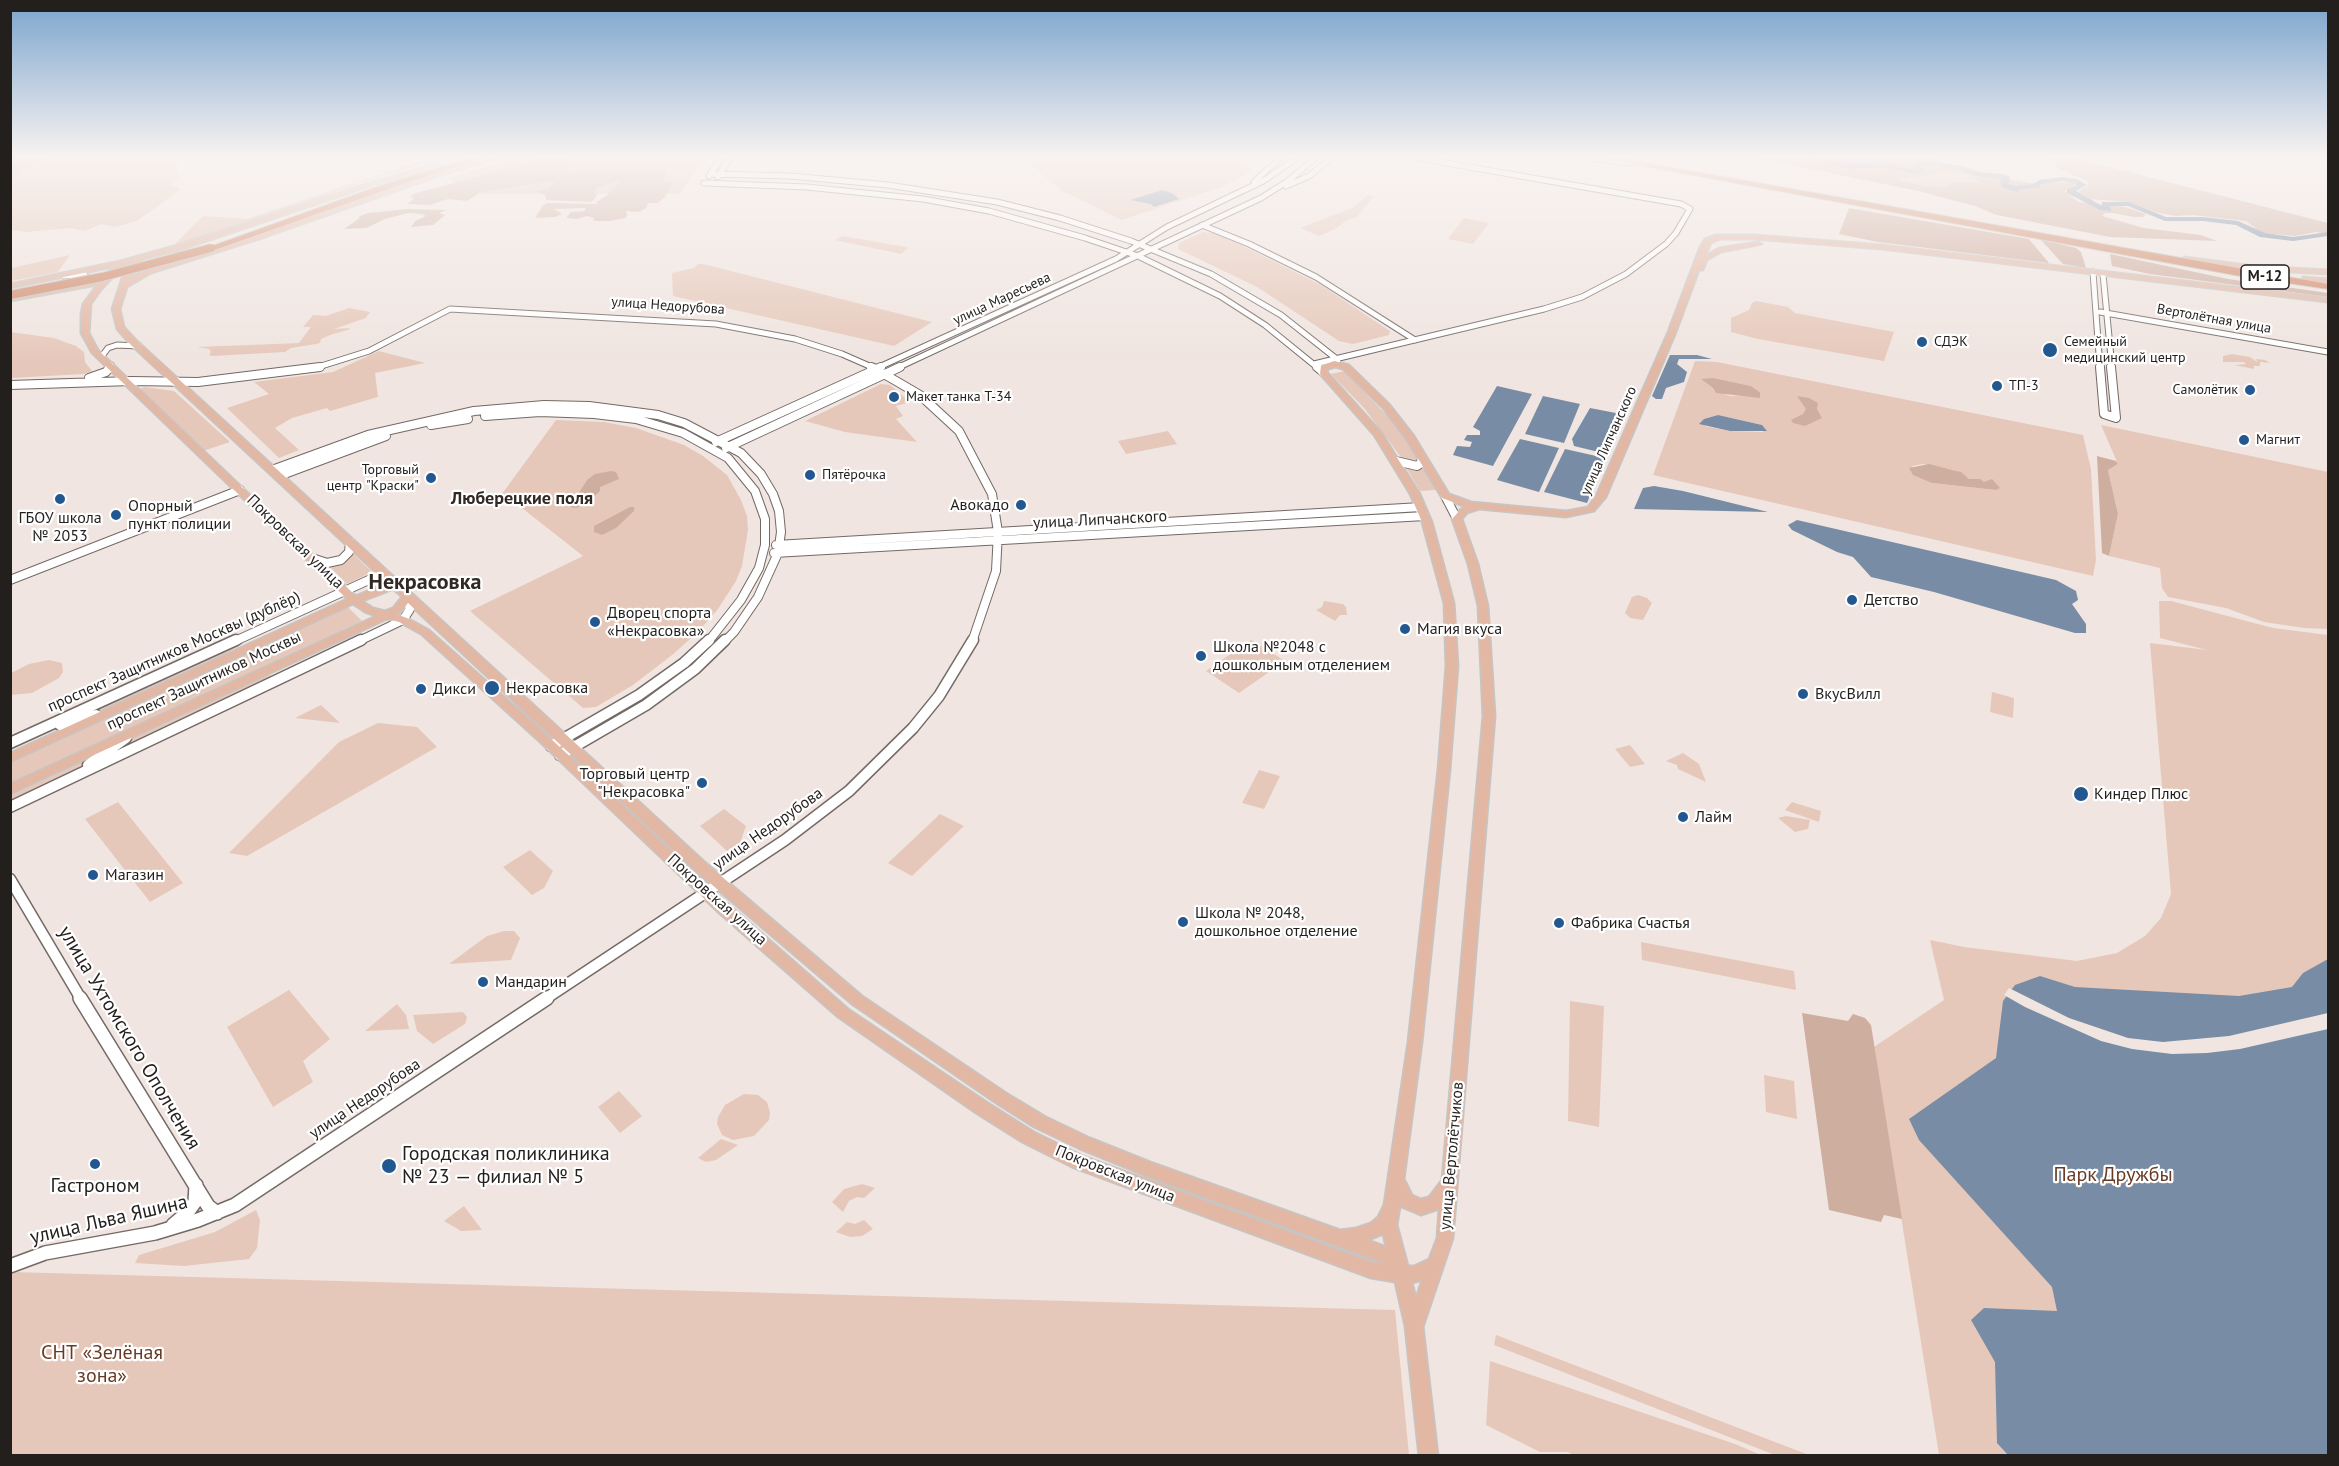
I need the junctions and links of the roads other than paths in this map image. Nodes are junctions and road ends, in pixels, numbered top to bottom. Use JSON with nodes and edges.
{"nodes":[{"id":1,"x":242,"y":226,"type":"edge"},
{"id":2,"x":264,"y":226,"type":"edge"},
{"id":3,"x":267,"y":226,"type":"edge"},
{"id":4,"x":284,"y":226,"type":"edge"},
{"id":5,"x":1047,"y":226,"type":"edge"},
{"id":6,"x":1085,"y":226,"type":"edge"},
{"id":7,"x":1170,"y":226,"type":"edge"},
{"id":8,"x":1199,"y":226,"type":"edge"},
{"id":9,"x":1205,"y":226,"type":"edge"},
{"id":10,"x":1680,"y":226,"type":"edge"},
{"id":11,"x":1991,"y":226,"type":"edge"},
{"id":12,"x":2012,"y":226,"type":"edge"},
{"id":13,"x":211,"y":245,"type":"junction"},
{"id":14,"x":1140,"y":245,"type":"junction"},
{"id":15,"x":177,"y":248,"type":"junction"},
{"id":16,"x":1152,"y":249,"type":"junction"},
{"id":17,"x":1128,"y":252,"type":"junction"},
{"id":18,"x":1138,"y":256,"type":"junction"},
{"id":19,"x":140,"y":258,"type":"junction"},
{"id":20,"x":189,"y":259,"type":"junction"},
{"id":21,"x":2187,"y":259,"type":"junction"},
{"id":22,"x":121,"y":262,"type":"junction"},
{"id":23,"x":159,"y":268,"type":"junction"},
{"id":24,"x":1202,"y":270,"type":"junction"},
{"id":25,"x":2328,"y":272,"type":"edge"},
{"id":26,"x":2093,"y":273,"type":"junction"},
{"id":27,"x":128,"y":275,"type":"junction"},
{"id":28,"x":2103,"y":275,"type":"junction"},
{"id":29,"x":61,"y":276,"type":"junction"},
{"id":30,"x":1186,"y":278,"type":"junction"},
{"id":31,"x":103,"y":281,"type":"junction"},
{"id":32,"x":2328,"y":285,"type":"edge"},
{"id":33,"x":10,"y":286,"type":"edge"},
{"id":34,"x":122,"y":288,"type":"junction"},
{"id":35,"x":52,"y":292,"type":"junction"},
{"id":36,"x":10,"y":295,"type":"edge"},
{"id":37,"x":91,"y":297,"type":"junction"},
{"id":38,"x":2328,"y":302,"type":"edge"},
{"id":39,"x":2095,"y":311,"type":"junction"},
{"id":40,"x":2106,"y":313,"type":"junction"},
{"id":41,"x":1674,"y":326,"type":"junction"},
{"id":42,"x":1415,"y":340,"type":"junction"},
{"id":43,"x":139,"y":346,"type":"junction"},
{"id":44,"x":1321,"y":346,"type":"junction"},
{"id":45,"x":1298,"y":351,"type":"junction"},
{"id":46,"x":2328,"y":352,"type":"edge"},
{"id":47,"x":102,"y":356,"type":"junction"},
{"id":48,"x":1337,"y":359,"type":"junction"},
{"id":49,"x":111,"y":364,"type":"junction"},
{"id":50,"x":1314,"y":364,"type":"junction"},
{"id":51,"x":1346,"y":367,"type":"junction"},
{"id":52,"x":876,"y":369,"type":"junction"},
{"id":53,"x":1323,"y":372,"type":"junction"},
{"id":54,"x":884,"y":374,"type":"junction"},
{"id":55,"x":127,"y":381,"type":"junction"},
{"id":56,"x":206,"y":382,"type":"junction"},
{"id":57,"x":64,"y":383,"type":"junction"},
{"id":58,"x":177,"y":383,"type":"junction"},
{"id":59,"x":10,"y":385,"type":"edge"},
{"id":60,"x":190,"y":396,"type":"junction"},
{"id":61,"x":702,"y":431,"type":"junction"},
{"id":62,"x":690,"y":436,"type":"junction"},
{"id":63,"x":720,"y":440,"type":"junction"},
{"id":64,"x":708,"y":445,"type":"junction"},
{"id":65,"x":729,"y":446,"type":"junction"},
{"id":66,"x":717,"y":451,"type":"junction"},
{"id":67,"x":1422,"y":458,"type":"junction"},
{"id":68,"x":300,"y":459,"type":"junction"},
{"id":69,"x":1396,"y":461,"type":"junction"},
{"id":70,"x":310,"y":464,"type":"junction"},
{"id":71,"x":275,"y":473,"type":"junction"},
{"id":72,"x":239,"y":488,"type":"junction"},
{"id":73,"x":1445,"y":496,"type":"junction"},
{"id":74,"x":1479,"y":506,"type":"junction"},
{"id":75,"x":1423,"y":511,"type":"junction"},
{"id":76,"x":1457,"y":519,"type":"junction"},
{"id":77,"x":998,"y":536,"type":"junction"},
{"id":78,"x":350,"y":542,"type":"junction"},
{"id":79,"x":778,"y":549,"type":"junction"},
{"id":80,"x":764,"y":550,"type":"junction"},
{"id":81,"x":312,"y":558,"type":"junction"},
{"id":82,"x":384,"y":573,"type":"junction"},
{"id":83,"x":10,"y":575,"type":"edge"},
{"id":84,"x":10,"y":580,"type":"edge"},
{"id":85,"x":395,"y":584,"type":"junction"},
{"id":86,"x":345,"y":591,"type":"junction"},
{"id":87,"x":407,"y":597,"type":"junction"},
{"id":88,"x":354,"y":600,"type":"junction"},
{"id":89,"x":383,"y":615,"type":"junction"},
{"id":90,"x":403,"y":620,"type":"junction"},
{"id":91,"x":124,"y":706,"type":"junction"},
{"id":92,"x":610,"y":711,"type":"junction"},
{"id":93,"x":619,"y":722,"type":"junction"},
{"id":94,"x":133,"y":732,"type":"junction"},
{"id":95,"x":33,"y":733,"type":"junction"},
{"id":96,"x":10,"y":743,"type":"edge"},
{"id":97,"x":560,"y":747,"type":"junction"},
{"id":98,"x":10,"y":758,"type":"edge"},
{"id":99,"x":72,"y":777,"type":"junction"},
{"id":100,"x":10,"y":790,"type":"edge"},
{"id":101,"x":10,"y":807,"type":"edge"},
{"id":102,"x":10,"y":879,"type":"edge"},
{"id":103,"x":713,"y":887,"type":"junction"},
{"id":104,"x":1395,"y":1178,"type":"junction"},
{"id":105,"x":1449,"y":1183,"type":"junction"},
{"id":106,"x":195,"y":1185,"type":"junction"},
{"id":107,"x":1390,"y":1210,"type":"junction"},
{"id":108,"x":217,"y":1213,"type":"junction"},
{"id":109,"x":171,"y":1227,"type":"junction"},
{"id":110,"x":1338,"y":1237,"type":"junction"},
{"id":111,"x":1435,"y":1265,"type":"junction"},
{"id":112,"x":10,"y":1266,"type":"edge"},
{"id":113,"x":1400,"y":1270,"type":"junction"},
{"id":114,"x":1414,"y":1326,"type":"junction"},
{"id":115,"x":1429,"y":1455,"type":"edge"}],
"edges":[{"from":1,"to":15,"type":"main road"},
{"from":2,"to":13,"type":"highway"},
{"from":3,"to":13,"type":"highway"},
{"from":4,"to":20,"type":"main road"},
{"from":5,"to":17,"type":"street"},
{"from":6,"to":14,"type":"street","name":"улица Вертолётчиков"},
{"from":7,"to":14,"type":"street","name":"улица Маресьева"},
{"from":8,"to":16,"type":"street"},
{"from":9,"to":42,"type":"street"},
{"from":10,"to":42,"type":"street"},
{"from":11,"to":32,"type":"highway","number":"М-12"},
{"from":12,"to":21,"type":"highway","number":"М-12"},
{"from":13,"to":36,"type":"highway","bridge":true},
{"from":14,"to":16,"type":"street","name":"улица Вертолётчиков"},
{"from":14,"to":17,"type":"street","name":"улица Маресьева"},
{"from":15,"to":19,"type":"main road"},
{"from":15,"to":20,"type":"street"},
{"from":16,"to":18,"type":"street","name":"улица Маресьева"},
{"from":16,"to":24,"type":"street","name":"улица Вертолётчиков"},
{"from":17,"to":18,"type":"street"},
{"from":17,"to":52,"type":"street","name":"улица Маресьева"},
{"from":18,"to":30,"type":"street"},
{"from":18,"to":54,"type":"street","name":"улица Маресьева"},
{"from":19,"to":22,"type":"main road"},
{"from":19,"to":27,"type":"main road"},
{"from":20,"to":23,"type":"main road"},
{"from":21,"to":25,"type":"main road"},
{"from":21,"to":32,"type":"highway","number":"М-12"},
{"from":22,"to":29,"type":"main road"},
{"from":22,"to":31,"type":"main road"},
{"from":23,"to":27,"type":"main road"},
{"from":23,"to":34,"type":"main road"},
{"from":24,"to":30,"type":"street"},
{"from":24,"to":44,"type":"street","name":"улица Вертолётчиков"},
{"from":26,"to":28,"type":"main road"},
{"from":26,"to":39,"type":"street"},
{"from":26,"to":41,"type":"main road"},
{"from":26,"to":41,"type":"main road"},
{"from":27,"to":31,"type":"main road"},
{"from":27,"to":34,"type":"main road"},
{"from":28,"to":38,"type":"main road"},
{"from":28,"to":40,"type":"street"},
{"from":29,"to":33,"type":"main road"},
{"from":29,"to":35,"type":"street"},
{"from":30,"to":45,"type":"street"},
{"from":31,"to":35,"type":"main road"},
{"from":31,"to":37,"type":"main road"},
{"from":34,"to":43,"type":"main road","name":"Покровская улица"},
{"from":35,"to":36,"type":"main road"},
{"from":35,"to":37,"type":"main road"},
{"from":37,"to":47,"type":"main road","name":"Покровская улица"},
{"from":39,"to":40,"type":"street","name":"Вертолётная улица"},
{"from":39,"to":40,"type":"street"},
{"from":40,"to":46,"type":"street","name":"Вертолётная улица"},
{"from":41,"to":74,"type":"main road","name":"улица Липчанского"},
{"from":42,"to":48,"type":"street"},
{"from":43,"to":47,"type":"street"},
{"from":43,"to":58,"type":"main road","name":"Покровская улица"},
{"from":44,"to":45,"type":"street"},
{"from":44,"to":48,"type":"street","name":"улица Вертолётчиков"},
{"from":45,"to":50,"type":"street"},
{"from":47,"to":49,"type":"main road","name":"Покровская улица"},
{"from":48,"to":50,"type":"street"},
{"from":48,"to":51,"type":"street","name":"улица Вертолётчиков"},
{"from":49,"to":55,"type":"main road","name":"Покровская улица"},
{"from":49,"to":57,"type":"street"},
{"from":50,"to":53,"type":"street"},
{"from":51,"to":53,"type":"main road"},
{"from":51,"to":67,"type":"main road","name":"улица Вертолётчиков"},
{"from":52,"to":56,"type":"street","name":"улица Недорубова"},
{"from":52,"to":63,"type":"street","name":"улица Маресьева"},
{"from":53,"to":69,"type":"main road"},
{"from":54,"to":65,"type":"street","name":"улица Маресьева"},
{"from":54,"to":77,"type":"street","name":"улица Недорубова"},
{"from":55,"to":57,"type":"street"},
{"from":55,"to":58,"type":"street"},
{"from":55,"to":72,"type":"main road","name":"Покровская улица"},
{"from":56,"to":58,"type":"street"},
{"from":56,"to":60,"type":"street"},
{"from":57,"to":59,"type":"street"},
{"from":58,"to":60,"type":"main road","name":"Покровская улица"},
{"from":60,"to":71,"type":"main road","name":"Покровская улица"},
{"from":61,"to":62,"type":"street"},
{"from":61,"to":63,"type":"street"},
{"from":61,"to":68,"type":"street"},
{"from":62,"to":64,"type":"street"},
{"from":62,"to":70,"type":"street"},
{"from":63,"to":64,"type":"street","name":"улица Маресьева"},
{"from":63,"to":65,"type":"street"},
{"from":64,"to":66,"type":"street"},
{"from":65,"to":66,"type":"street","name":"улица Маресьева"},
{"from":65,"to":79,"type":"street"},
{"from":66,"to":80,"type":"street"},
{"from":67,"to":69,"type":"street"},
{"from":67,"to":73,"type":"main road","name":"улица Вертолётчиков"},
{"from":68,"to":70,"type":"street"},
{"from":68,"to":71,"type":"street"},
{"from":69,"to":75,"type":"main road"},
{"from":70,"to":71,"type":"street"},
{"from":71,"to":78,"type":"main road","name":"Покровская улица"},
{"from":72,"to":81,"type":"main road","name":"Покровская улица"},
{"from":72,"to":83,"type":"street"},
{"from":72,"to":84,"type":"street"},
{"from":73,"to":74,"type":"main road","name":"улица Липчанского"},
{"from":73,"to":76,"type":"street","name":"улица Вертолётчиков"},
{"from":74,"to":76,"type":"main road"},
{"from":75,"to":77,"type":"street","name":"улица Липчанского"},
{"from":75,"to":104,"type":"main road"},
{"from":76,"to":105,"type":"main road","name":"улица Вертолётчиков"},
{"from":77,"to":79,"type":"street","name":"улица Липчанского"},
{"from":77,"to":103,"type":"street","name":"улица Недорубова"},
{"from":78,"to":81,"type":"street"},
{"from":78,"to":82,"type":"main road","name":"Покровская улица"},
{"from":79,"to":80,"type":"street","name":"улица Липчанского"},
{"from":79,"to":93,"type":"street"},
{"from":80,"to":92,"type":"street"},
{"from":81,"to":86,"type":"main road","name":"Покровская улица"},
{"from":82,"to":85,"type":"main road","name":"Покровская улица"},
{"from":82,"to":86,"type":"street","name":"проспект Защитников Москвы (дублёр)"},
{"from":85,"to":87,"type":"main road","name":"Покровская улица"},
{"from":85,"to":88,"type":"main road","name":"проспект Защитников Москвы"},
{"from":86,"to":88,"type":"main road","name":"Покровская улица"},
{"from":86,"to":95,"type":"street","name":"проспект Защитников Москвы (дублёр)"},
{"from":87,"to":89,"type":"main road","name":"проспект Защитников Москвы"},
{"from":87,"to":90,"type":"street"},
{"from":87,"to":97,"type":"main road","name":"Покровская улица"},
{"from":88,"to":89,"type":"main road","name":"Покровская улица"},
{"from":88,"to":91,"type":"main road","name":"проспект Защитников Москвы"},
{"from":89,"to":90,"type":"main road","name":"Покровская улица"},
{"from":89,"to":94,"type":"main road","name":"проспект Защитников Москвы"},
{"from":90,"to":97,"type":"main road","name":"Покровская улица"},
{"from":90,"to":99,"type":"street"},
{"from":91,"to":95,"type":"street"},
{"from":91,"to":98,"type":"main road","name":"проспект Защитников Москвы"},
{"from":92,"to":93,"type":"street"},
{"from":92,"to":97,"type":"street"},
{"from":93,"to":97,"type":"street"},
{"from":94,"to":99,"type":"street"},
{"from":94,"to":100,"type":"main road","name":"проспект Защитников Москвы"},
{"from":95,"to":96,"type":"street","name":"проспект Защитников Москвы (дублёр)"},
{"from":97,"to":103,"type":"main road","name":"Покровская улица"},
{"from":99,"to":101,"type":"street"},
{"from":102,"to":106,"type":"street","name":"улица Ухтомского Ополчения"},
{"from":103,"to":108,"type":"street","name":"улица Недорубова"},
{"from":103,"to":110,"type":"main road","name":"Покровская улица"},
{"from":103,"to":113,"type":"main road","name":"Покровская улица"},
{"from":104,"to":105,"type":"main road"},
{"from":104,"to":107,"type":"main road"},
{"from":105,"to":111,"type":"main road","name":"улица Вертолётчиков"},
{"from":106,"to":108,"type":"street","name":"улица Ухтомского Ополчения"},
{"from":106,"to":109,"type":"street"},
{"from":107,"to":110,"type":"main road","name":"Покровская улица"},
{"from":107,"to":113,"type":"main road"},
{"from":108,"to":109,"type":"street","name":"улица Льва Яшина"},
{"from":109,"to":112,"type":"street","name":"улица Льва Яшина"},
{"from":110,"to":113,"type":"main road","name":"Покровская улица"},
{"from":111,"to":113,"type":"main road","name":"Покровская улица"},
{"from":111,"to":114,"type":"main road","name":"улица Вертолётчиков"},
{"from":113,"to":114,"type":"main road"},
{"from":114,"to":115,"type":"main road"}]}
